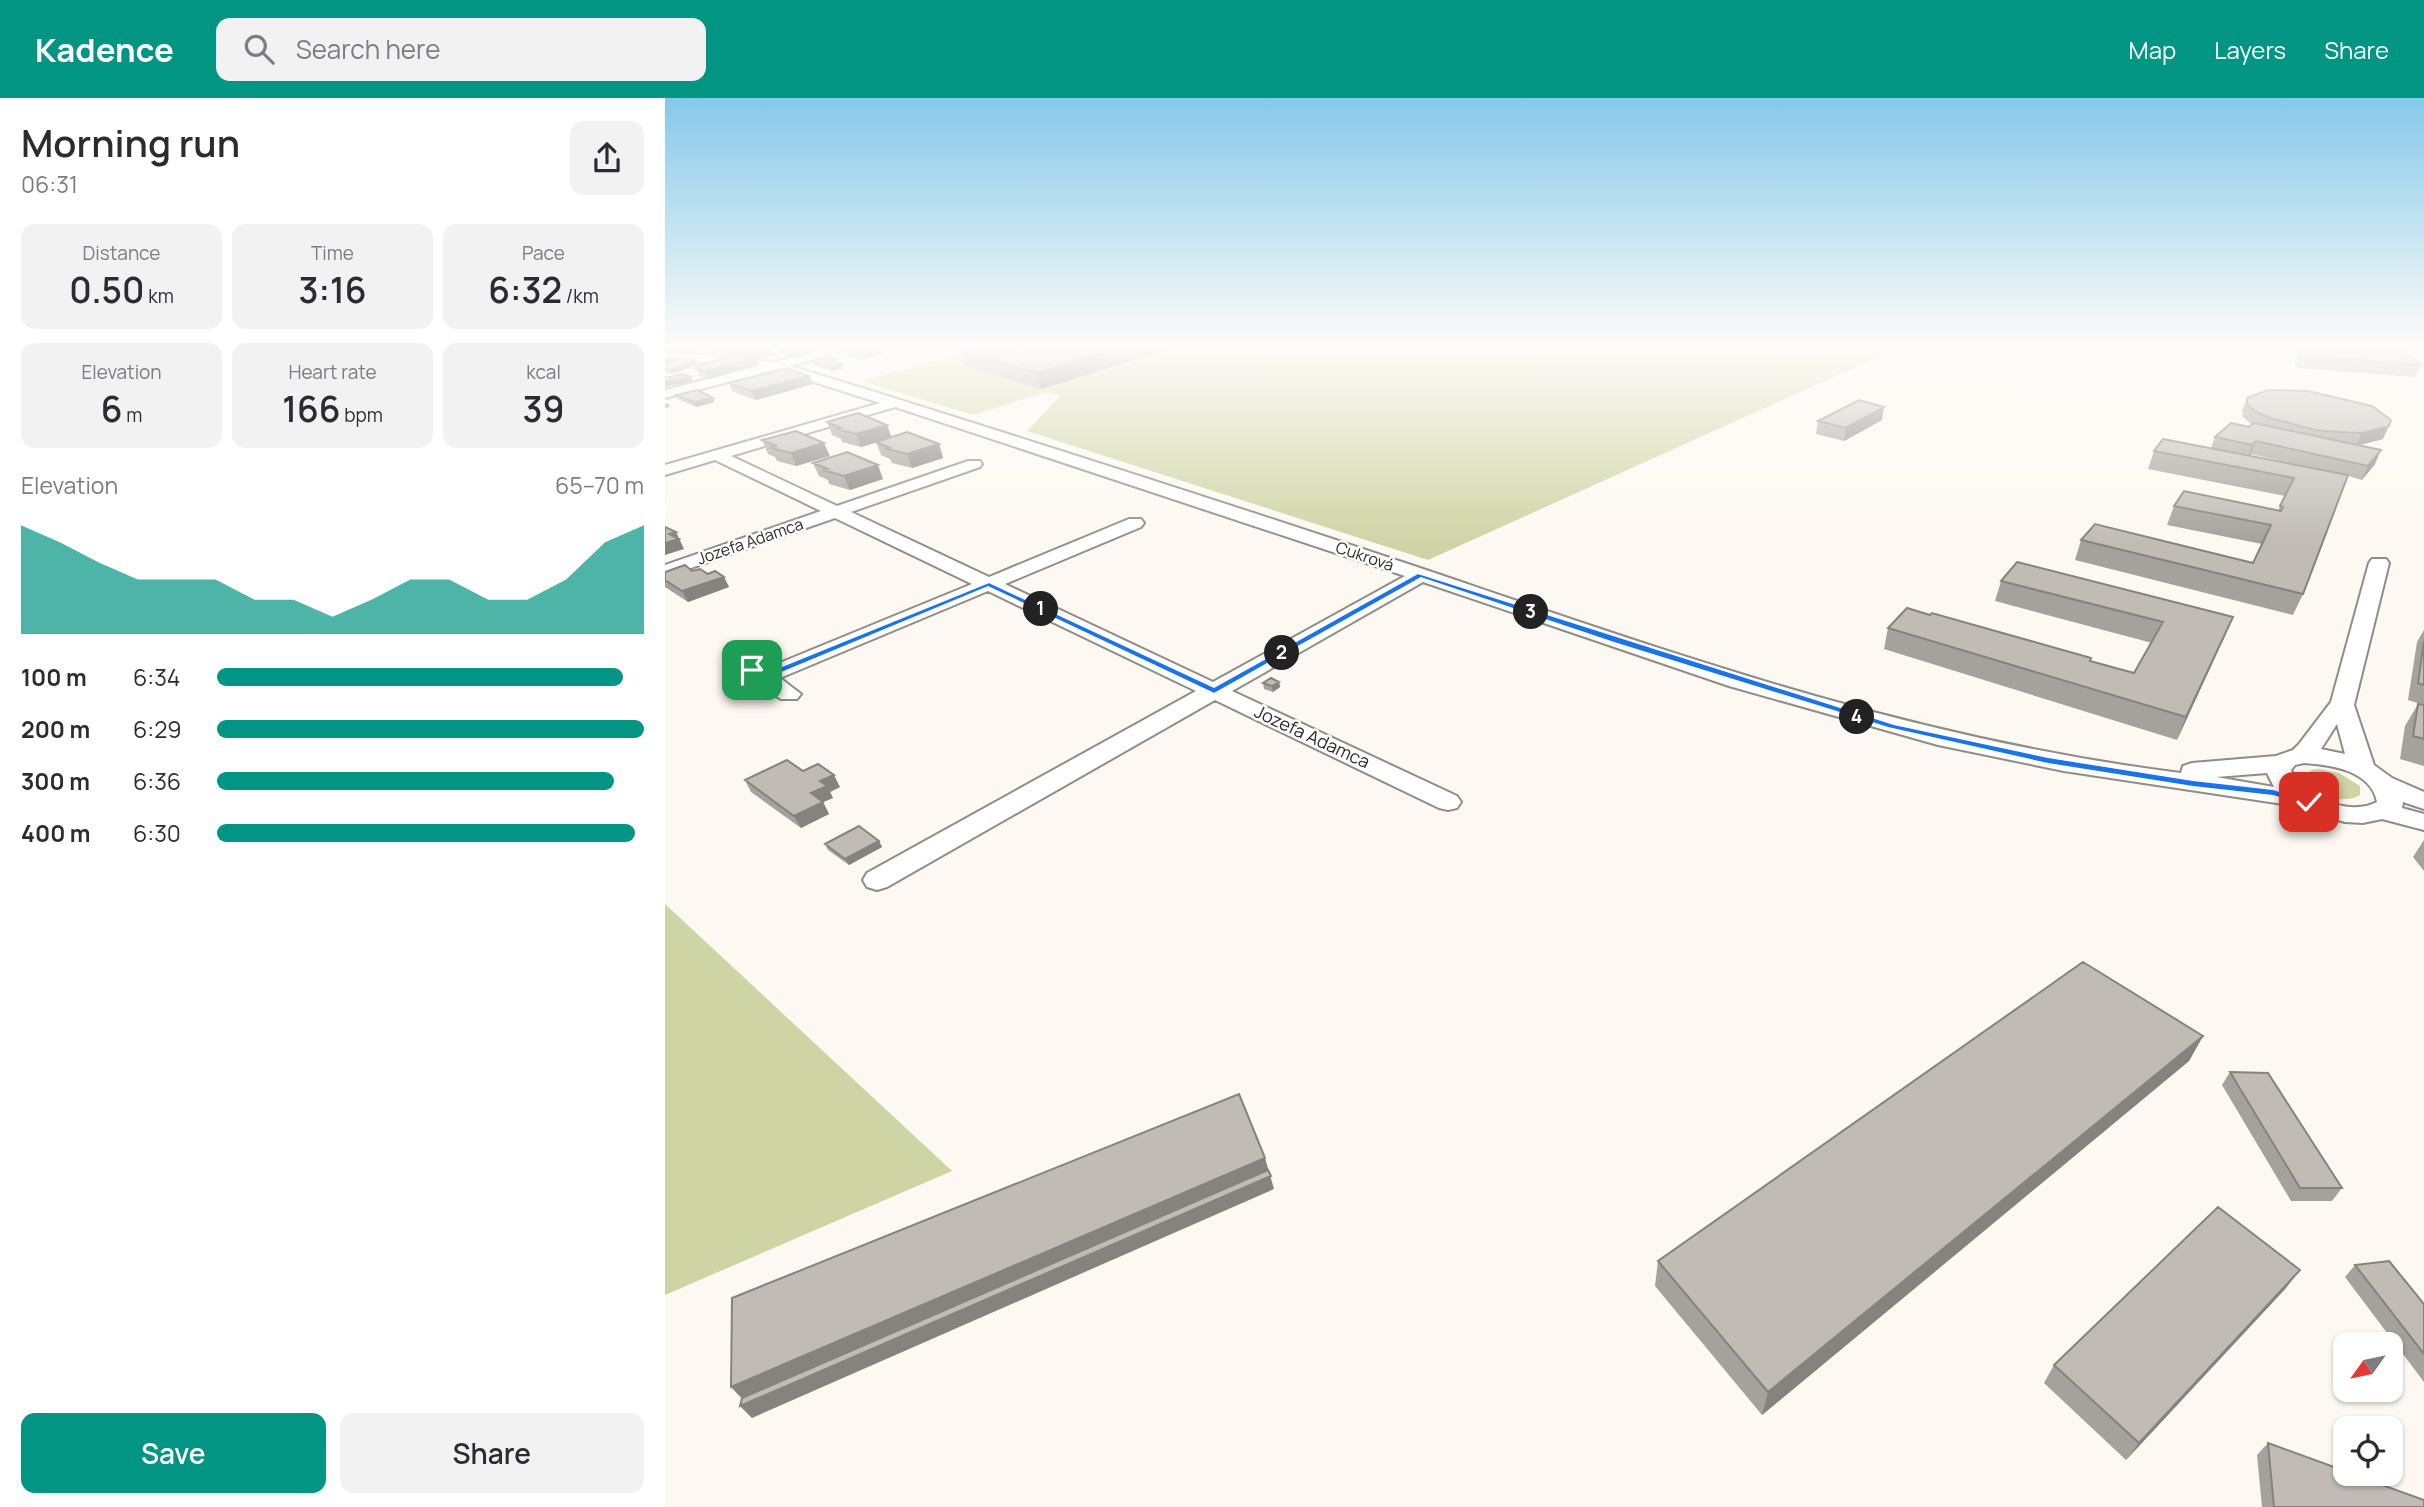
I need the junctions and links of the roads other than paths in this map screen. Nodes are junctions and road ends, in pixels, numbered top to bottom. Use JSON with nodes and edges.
{"nodes":[{"id":1,"x":865,"y":412,"type":"edge"},
{"id":2,"x":924,"y":412,"type":"edge"},
{"id":3,"x":716,"y":455,"type":"junction"},
{"id":4,"x":974,"y":464,"type":"dead end"},
{"id":5,"x":665,"y":470,"type":"edge"},
{"id":6,"x":835,"y":512,"type":"junction"},
{"id":7,"x":1135,"y":523,"type":"dead end"},
{"id":8,"x":2379,"y":564,"type":"dead end"},
{"id":9,"x":665,"y":570,"type":"edge"},
{"id":10,"x":1421,"y":575,"type":"junction"},
{"id":11,"x":989,"y":584,"type":"junction"},
{"id":12,"x":758,"y":673,"type":"joint"},
{"id":13,"x":1214,"y":691,"type":"junction"},
{"id":14,"x":789,"y":694,"type":"dead end"},
{"id":15,"x":2342,"y":705,"type":"junction"},
{"id":16,"x":2292,"y":759,"type":"junction"},
{"id":17,"x":2120,"y":772,"type":"junction"},
{"id":18,"x":2373,"y":777,"type":"junction"},
{"id":19,"x":2424,"y":801,"type":"edge"},
{"id":20,"x":1448,"y":802,"type":"dead end"},
{"id":21,"x":2309,"y":802,"type":"junction"},
{"id":22,"x":2383,"y":811,"type":"junction"},
{"id":23,"x":2424,"y":822,"type":"edge"},
{"id":24,"x":877,"y":880,"type":"dead end"}],
"edges":[{"from":1,"to":3,"type":"street"},
{"from":2,"to":10,"type":"street","name":"Cukrová"},
{"from":3,"to":5,"type":"street"},
{"from":3,"to":6,"type":"street","name":"Jozefa Adamca"},
{"from":4,"to":6,"type":"street","name":"Jozefa Adamca"},
{"from":6,"to":9,"type":"street","name":"Jozefa Adamca"},
{"from":6,"to":11,"type":"street","name":"Jozefa Adamca"},
{"from":7,"to":11,"type":"street"},
{"from":8,"to":15,"type":"street"},
{"from":10,"to":13,"type":"street"},
{"from":10,"to":17,"type":"street","name":"Cukrová"},
{"from":11,"to":12,"type":"street"},
{"from":11,"to":13,"type":"street","name":"Jozefa Adamca"},
{"from":12,"to":14,"type":"street"},
{"from":13,"to":20,"type":"street","name":"Jozefa Adamca"},
{"from":13,"to":24,"type":"street"},
{"from":15,"to":16,"type":"street"},
{"from":15,"to":18,"type":"street"},
{"from":16,"to":17,"type":"street","name":"Cukrová"},
{"from":16,"to":18,"type":"street","name":"Cukrová"},
{"from":16,"to":21,"type":"street"},
{"from":17,"to":21,"type":"street","name":"Cukrová"},
{"from":18,"to":19,"type":"street"},
{"from":18,"to":22,"type":"street"},
{"from":21,"to":22,"type":"street","name":"Cukrová"},
{"from":22,"to":23,"type":"street"}]}
